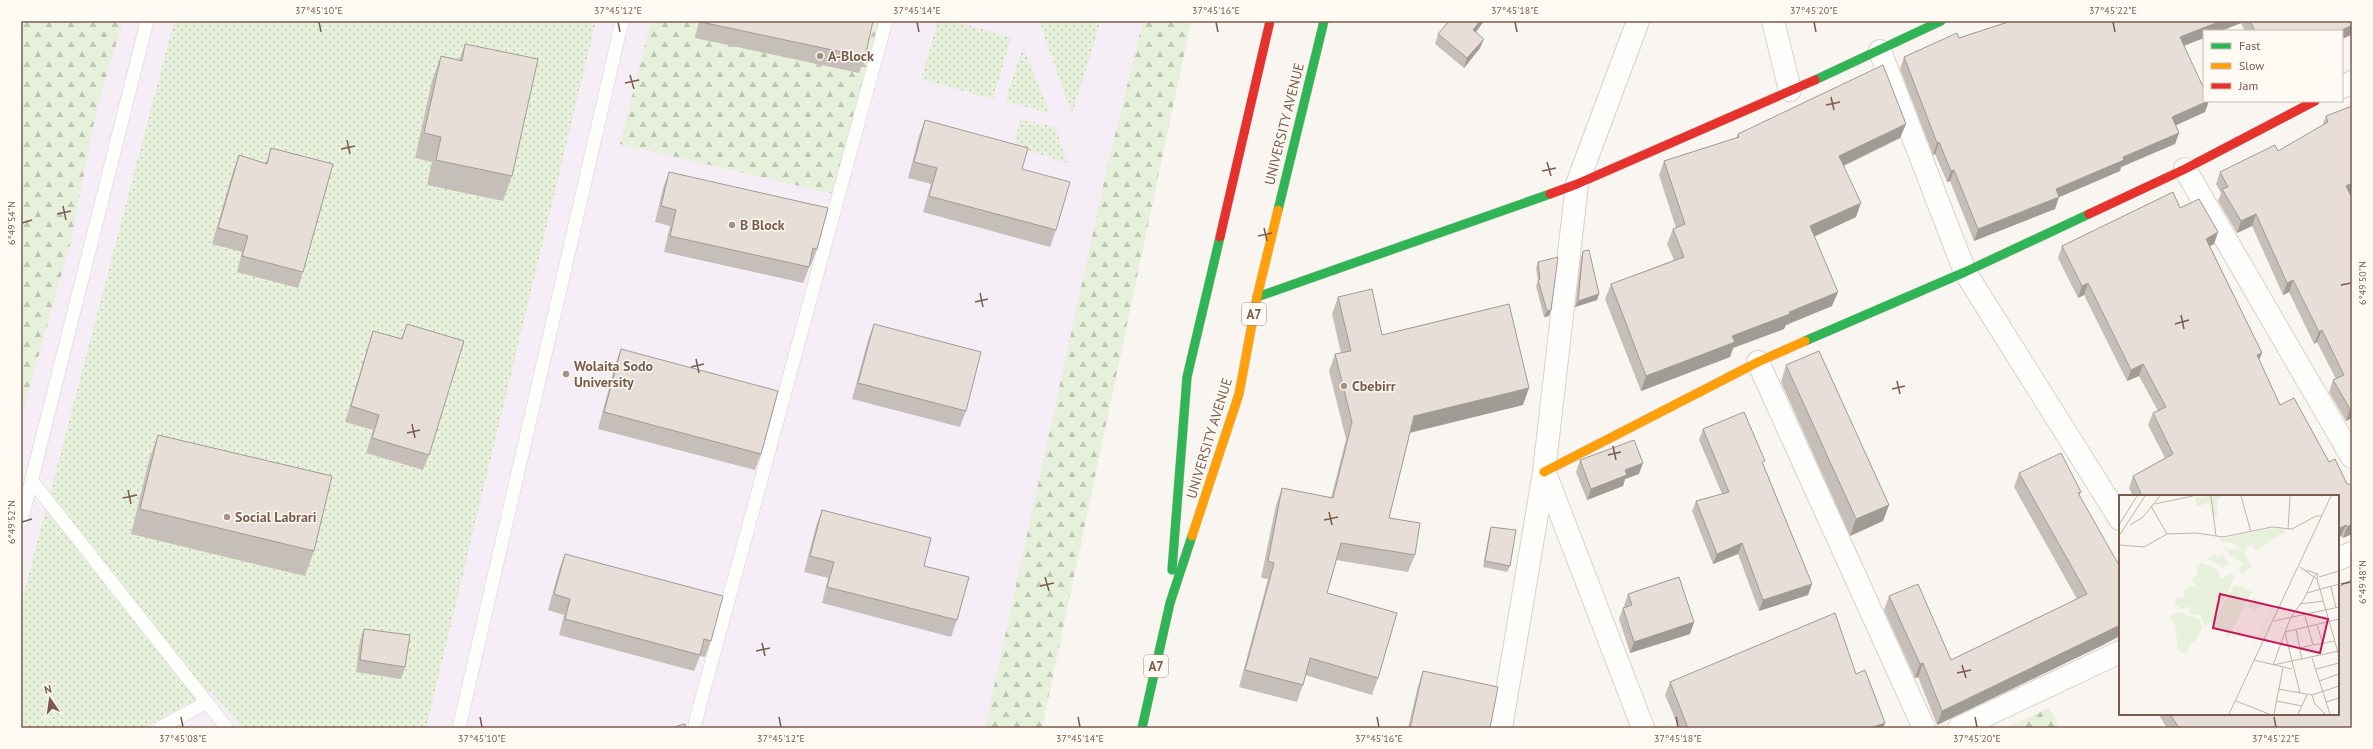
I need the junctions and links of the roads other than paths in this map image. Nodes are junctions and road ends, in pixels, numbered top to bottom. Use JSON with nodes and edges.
{"nodes":[{"id":1,"x":147,"y":21,"type":"edge"},
{"id":2,"x":622,"y":21,"type":"edge"},
{"id":3,"x":886,"y":21,"type":"edge"},
{"id":4,"x":1270,"y":21,"type":"edge"},
{"id":5,"x":1324,"y":21,"type":"edge"},
{"id":6,"x":1638,"y":21,"type":"edge"},
{"id":7,"x":1773,"y":21,"type":"edge"},
{"id":8,"x":1941,"y":21,"type":"edge"},
{"id":9,"x":1880,"y":51,"type":"junction"},
{"id":10,"x":2352,"y":82,"type":"edge"},
{"id":11,"x":2343,"y":86,"type":"edge"},
{"id":12,"x":1790,"y":90,"type":"junction"},
{"id":13,"x":2313,"y":102,"type":"edge"},
{"id":14,"x":2185,"y":169,"type":"junction"},
{"id":15,"x":1577,"y":184,"type":"junction"},
{"id":16,"x":1965,"y":272,"type":"junction"},
{"id":17,"x":1257,"y":297,"type":"junction"},
{"id":18,"x":1758,"y":362,"type":"junction"},
{"id":19,"x":2352,"y":457,"type":"edge"},
{"id":20,"x":1544,"y":472,"type":"junction"},
{"id":21,"x":32,"y":481,"type":"junction"},
{"id":22,"x":2119,"y":517,"type":"edge"},
{"id":23,"x":21,"y":522,"type":"edge"},
{"id":24,"x":2352,"y":553,"type":"edge"},
{"id":25,"x":2339,"y":559,"type":"edge"},
{"id":26,"x":1170,"y":604,"type":"junction"},
{"id":27,"x":2119,"y":652,"type":"edge"},
{"id":28,"x":207,"y":702,"type":"junction"},
{"id":29,"x":695,"y":723,"type":"dead end"},
{"id":30,"x":160,"y":728,"type":"edge"},
{"id":31,"x":228,"y":728,"type":"edge"},
{"id":32,"x":459,"y":728,"type":"edge"},
{"id":33,"x":1142,"y":728,"type":"edge"},
{"id":34,"x":1501,"y":728,"type":"edge"},
{"id":35,"x":1643,"y":728,"type":"edge"},
{"id":36,"x":1924,"y":728,"type":"edge"},
{"id":37,"x":1959,"y":728,"type":"edge"}],
"edges":[{"from":1,"to":21,"type":"lane"},
{"from":2,"to":32,"type":"lane"},
{"from":3,"to":29,"type":"lane"},
{"from":4,"to":26,"type":"main road","name":"UNIVERSITY AVENUE","number":"A7"},
{"from":5,"to":17,"type":"main road","name":"UNIVERSITY AVENUE","number":"A7"},
{"from":6,"to":15,"type":"street"},
{"from":7,"to":12,"type":"street"},
{"from":8,"to":9,"type":"main road"},
{"from":9,"to":12,"type":"main road"},
{"from":9,"to":16,"type":"street"},
{"from":10,"to":11,"type":"street"},
{"from":12,"to":15,"type":"main road"},
{"from":13,"to":14,"type":"main road"},
{"from":14,"to":16,"type":"main road"},
{"from":14,"to":19,"type":"street"},
{"from":15,"to":17,"type":"main road"},
{"from":15,"to":20,"type":"street"},
{"from":16,"to":18,"type":"main road"},
{"from":16,"to":22,"type":"street"},
{"from":17,"to":26,"type":"main road","name":"UNIVERSITY AVENUE","number":"A7"},
{"from":18,"to":20,"type":"main road"},
{"from":18,"to":36,"type":"street"},
{"from":20,"to":34,"type":"street"},
{"from":20,"to":35,"type":"street"},
{"from":21,"to":23,"type":"lane"},
{"from":21,"to":28,"type":"lane"},
{"from":24,"to":25,"type":"street"},
{"from":26,"to":33,"type":"main road","name":"UNIVERSITY AVENUE","number":"A7"},
{"from":27,"to":37,"type":"street"},
{"from":28,"to":30,"type":"lane"},
{"from":28,"to":31,"type":"lane"}]}
